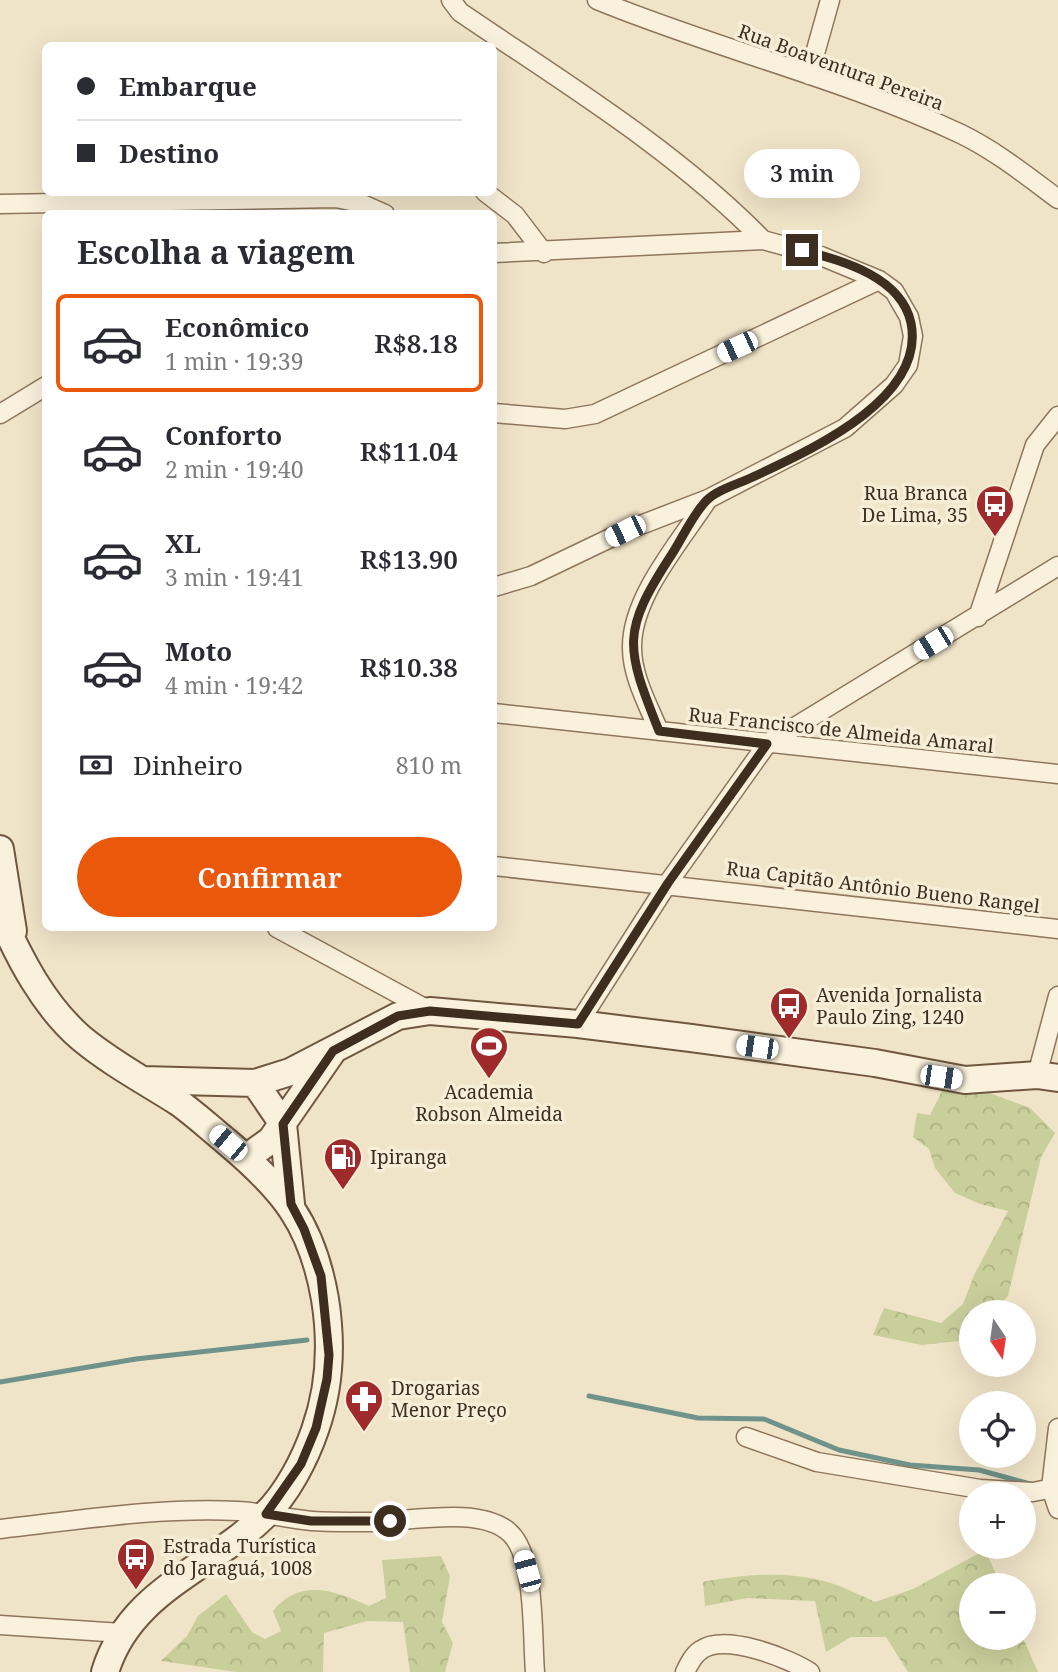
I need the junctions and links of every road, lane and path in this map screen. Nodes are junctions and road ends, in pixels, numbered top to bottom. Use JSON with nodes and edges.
{"nodes":[{"id":1,"x":451,"y":0,"type":"edge"},
{"id":2,"x":597,"y":0,"type":"edge"},
{"id":3,"x":830,"y":0,"type":"edge"},
{"id":4,"x":809,"y":75,"type":"junction"},
{"id":5,"x":490,"y":196,"type":"edge"},
{"id":6,"x":1058,"y":199,"type":"edge"},
{"id":7,"x":0,"y":204,"type":"edge"},
{"id":8,"x":376,"y":210,"type":"edge"},
{"id":9,"x":763,"y":240,"type":"junction"},
{"id":10,"x":497,"y":253,"type":"edge"},
{"id":11,"x":544,"y":253,"type":"junction"},
{"id":12,"x":879,"y":280,"type":"junction"},
{"id":13,"x":42,"y":388,"type":"edge"},
{"id":14,"x":497,"y":413,"type":"edge"},
{"id":15,"x":0,"y":414,"type":"edge"},
{"id":16,"x":1058,"y":416,"type":"edge"},
{"id":17,"x":708,"y":499,"type":"junction"},
{"id":18,"x":1058,"y":566,"type":"edge"},
{"id":19,"x":497,"y":586,"type":"edge"},
{"id":20,"x":978,"y":617,"type":"junction"},
{"id":21,"x":497,"y":713,"type":"edge"},
{"id":22,"x":659,"y":731,"type":"junction"},
{"id":23,"x":767,"y":744,"type":"junction"},
{"id":24,"x":1058,"y":774,"type":"edge"},
{"id":25,"x":0,"y":849,"type":"edge"},
{"id":26,"x":497,"y":866,"type":"edge"},
{"id":27,"x":668,"y":883,"type":"junction"},
{"id":28,"x":0,"y":914,"type":"edge"},
{"id":29,"x":1058,"y":929,"type":"edge"},
{"id":30,"x":282,"y":931,"type":"edge"},
{"id":31,"x":15,"y":947,"type":"junction"},
{"id":32,"x":1058,"y":996,"type":"edge"},
{"id":33,"x":430,"y":1011,"type":"junction"},
{"id":34,"x":578,"y":1024,"type":"junction"},
{"id":35,"x":333,"y":1051,"type":"junction"},
{"id":36,"x":1048,"y":1077,"type":"edge"},
{"id":37,"x":141,"y":1080,"type":"junction"},
{"id":38,"x":197,"y":1083,"type":"junction"},
{"id":39,"x":255,"y":1083,"type":"junction"},
{"id":40,"x":180,"y":1104,"type":"junction"},
{"id":41,"x":283,"y":1124,"type":"junction"},
{"id":42,"x":246,"y":1158,"type":"junction"},
{"id":43,"x":291,"y":1204,"type":"junction"},
{"id":44,"x":1058,"y":1428,"type":"edge"},
{"id":45,"x":746,"y":1437,"type":"dead end"},
{"id":46,"x":1054,"y":1487,"type":"edge"},
{"id":47,"x":1058,"y":1509,"type":"edge"},
{"id":48,"x":266,"y":1514,"type":"junction"},
{"id":49,"x":0,"y":1529,"type":"edge"},
{"id":50,"x":0,"y":1625,"type":"edge"},
{"id":51,"x":122,"y":1633,"type":"junction"},
{"id":52,"x":105,"y":1672,"type":"edge"},
{"id":53,"x":535,"y":1672,"type":"edge"},
{"id":54,"x":685,"y":1672,"type":"edge"},
{"id":55,"x":810,"y":1672,"type":"edge"}],
"edges":[{"from":1,"to":9,"type":"street"},
{"from":2,"to":4,"type":"street","name":"Rua Boaventura Pereira"},
{"from":3,"to":4,"type":"street"},
{"from":4,"to":6,"type":"street","name":"Rua Boaventura Pereira"},
{"from":5,"to":11,"type":"street"},
{"from":7,"to":8,"type":"street"},
{"from":9,"to":11,"type":"street"},
{"from":9,"to":12,"type":"street"},
{"from":10,"to":11,"type":"street"},
{"from":12,"to":14,"type":"street"},
{"from":12,"to":17,"type":"street"},
{"from":13,"to":15,"type":"street"},
{"from":16,"to":20,"type":"street"},
{"from":17,"to":19,"type":"street"},
{"from":17,"to":22,"type":"street"},
{"from":18,"to":20,"type":"street"},
{"from":20,"to":23,"type":"street"},
{"from":21,"to":22,"type":"street","name":"Rua Francisco de Almeida Amaral"},
{"from":22,"to":23,"type":"street","name":"Rua Francisco de Almeida Amaral"},
{"from":23,"to":24,"type":"street","name":"Rua Francisco de Almeida Amaral"},
{"from":23,"to":27,"type":"street"},
{"from":25,"to":31,"type":"main road"},
{"from":26,"to":27,"type":"street","name":"Rua Capitão Antônio Bueno Rangel"},
{"from":27,"to":29,"type":"street","name":"Rua Capitão Antônio Bueno Rangel"},
{"from":27,"to":34,"type":"street"},
{"from":28,"to":31,"type":"main road"},
{"from":30,"to":33,"type":"street"},
{"from":31,"to":37,"type":"main road"},
{"from":32,"to":36,"type":"street"},
{"from":33,"to":34,"type":"main road"},
{"from":33,"to":35,"type":"main road"},
{"from":34,"to":36,"type":"main road"},
{"from":35,"to":39,"type":"main road"},
{"from":35,"to":41,"type":"main road"},
{"from":37,"to":38,"type":"main road"},
{"from":37,"to":40,"type":"main road"},
{"from":38,"to":39,"type":"main road"},
{"from":38,"to":40,"type":"main road"},
{"from":39,"to":41,"type":"main road"},
{"from":40,"to":42,"type":"main road"},
{"from":41,"to":42,"type":"main road"},
{"from":41,"to":43,"type":"main road"},
{"from":42,"to":43,"type":"main road"},
{"from":43,"to":48,"type":"main road"},
{"from":44,"to":46,"type":"street"},
{"from":45,"to":46,"type":"street"},
{"from":46,"to":47,"type":"street"},
{"from":48,"to":49,"type":"street"},
{"from":48,"to":51,"type":"main road"},
{"from":48,"to":53,"type":"street"},
{"from":50,"to":51,"type":"street"},
{"from":51,"to":52,"type":"main road"},
{"from":54,"to":55,"type":"street"}]}
